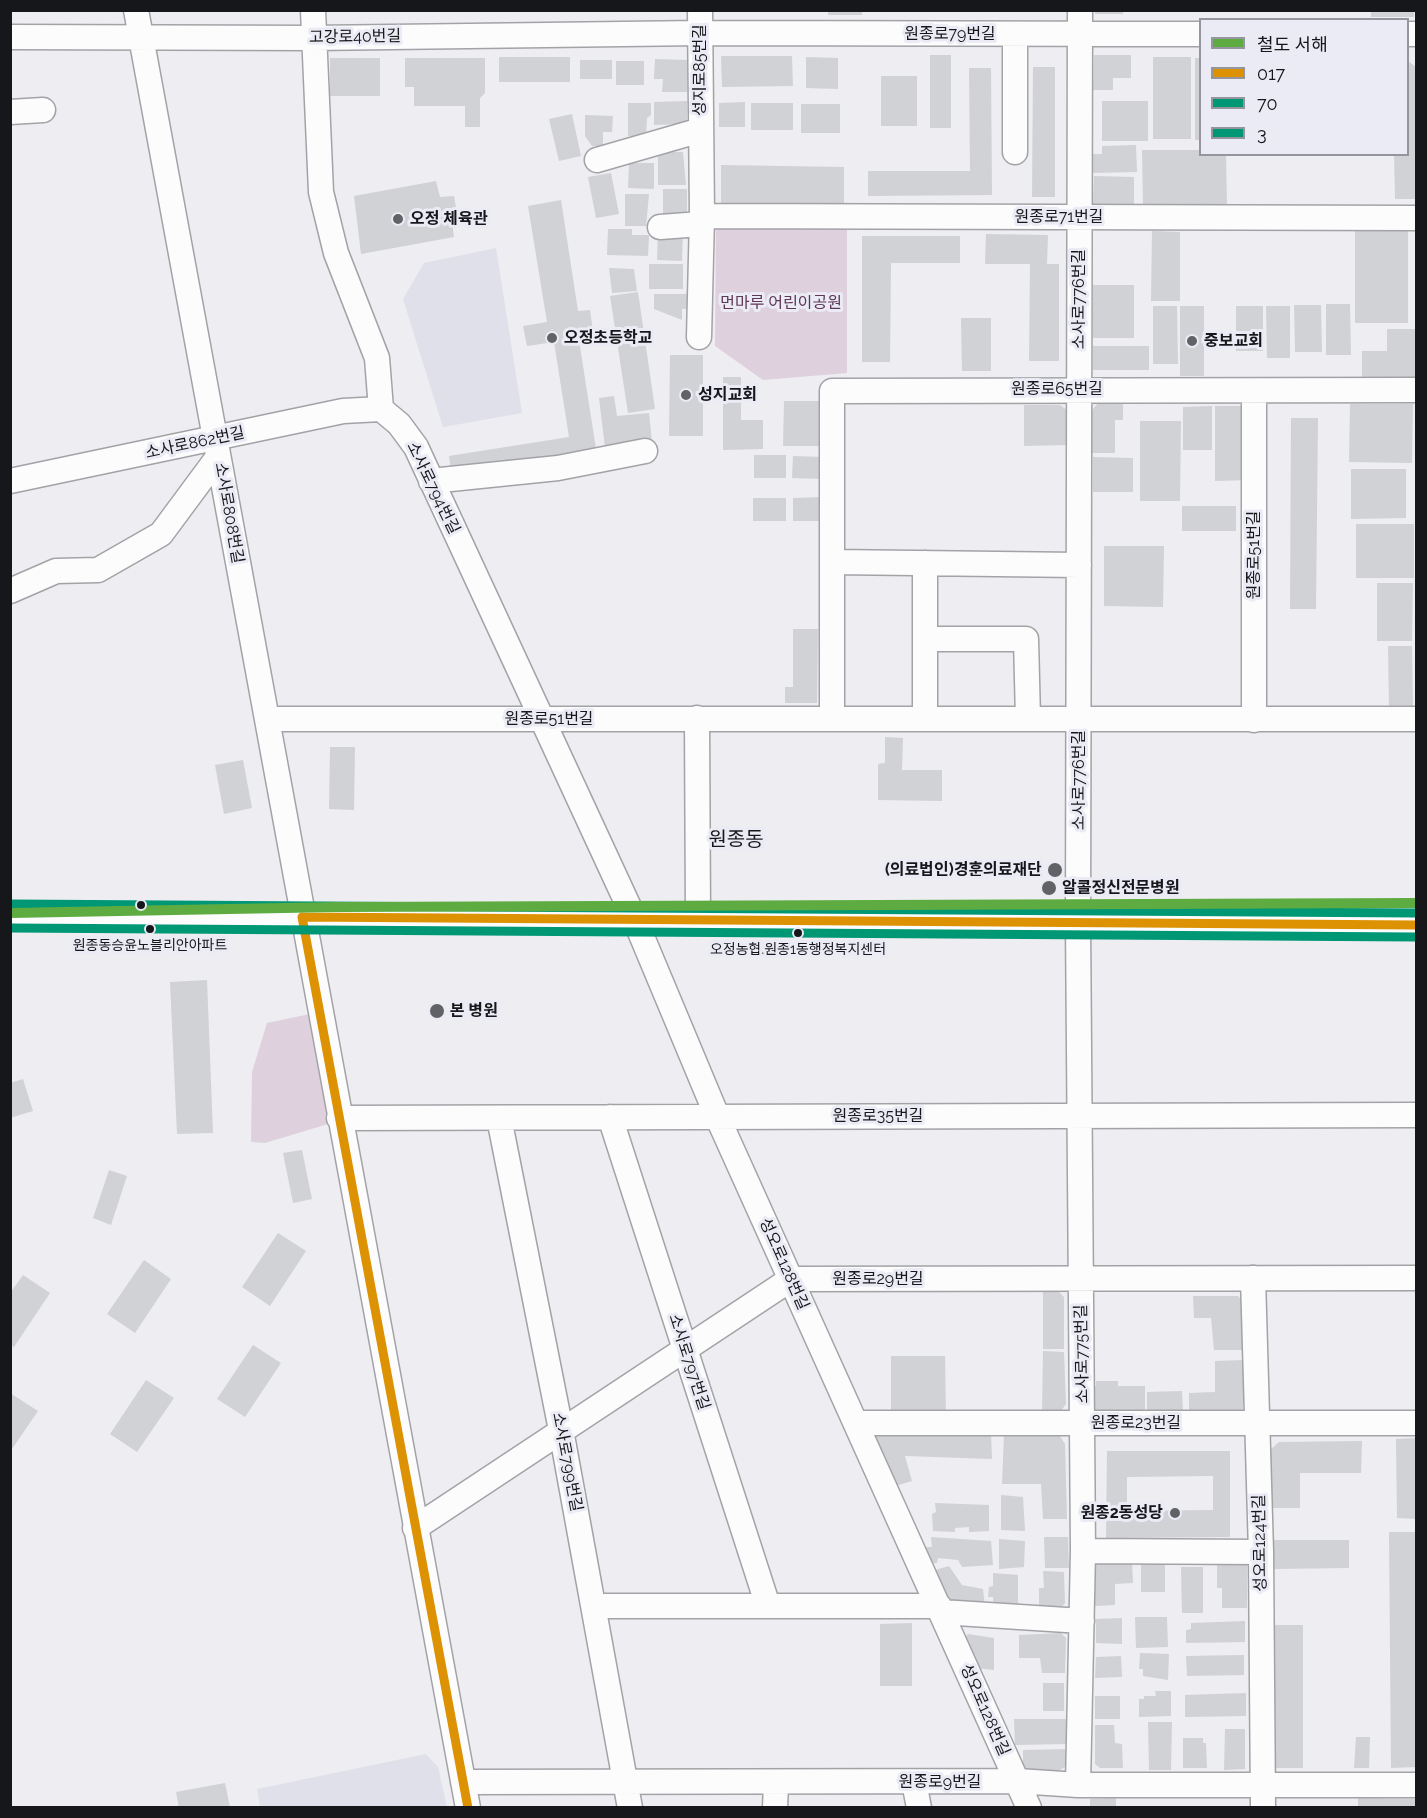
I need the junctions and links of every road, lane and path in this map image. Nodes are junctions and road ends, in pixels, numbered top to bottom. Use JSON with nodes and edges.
{"nodes":[{"id":1,"x":136,"y":10,"type":"edge"},
{"id":2,"x":313,"y":10,"type":"edge"},
{"id":3,"x":700,"y":22,"type":"edge"},
{"id":4,"x":1080,"y":22,"type":"edge"},
{"id":5,"x":1015,"y":34,"type":"junction"},
{"id":6,"x":1199,"y":34,"type":"edge"},
{"id":7,"x":10,"y":37,"type":"edge"},
{"id":8,"x":141,"y":38,"type":"junction"},
{"id":9,"x":314,"y":38,"type":"junction"},
{"id":10,"x":43,"y":110,"type":"dead end"},
{"id":11,"x":10,"y":112,"type":"edge"},
{"id":12,"x":701,"y":130,"type":"junction"},
{"id":13,"x":1015,"y":153,"type":"dead end"},
{"id":14,"x":597,"y":160,"type":"dead end"},
{"id":15,"x":1080,"y":217,"type":"junction"},
{"id":16,"x":1416,"y":218,"type":"edge"},
{"id":17,"x":702,"y":220,"type":"junction"},
{"id":18,"x":660,"y":227,"type":"dead end"},
{"id":19,"x":699,"y":337,"type":"dead end"},
{"id":20,"x":1079,"y":389,"type":"junction"},
{"id":21,"x":1416,"y":390,"type":"edge"},
{"id":22,"x":1254,"y":391,"type":"junction"},
{"id":23,"x":381,"y":409,"type":"junction"},
{"id":24,"x":217,"y":448,"type":"junction"},
{"id":25,"x":645,"y":451,"type":"dead end"},
{"id":26,"x":10,"y":481,"type":"edge"},
{"id":27,"x":431,"y":481,"type":"junction"},
{"id":28,"x":833,"y":562,"type":"junction"},
{"id":29,"x":926,"y":563,"type":"junction"},
{"id":30,"x":1079,"y":565,"type":"junction"},
{"id":31,"x":10,"y":591,"type":"edge"},
{"id":32,"x":926,"y":639,"type":"junction"},
{"id":33,"x":267,"y":718,"type":"junction"},
{"id":34,"x":697,"y":718,"type":"junction"},
{"id":35,"x":832,"y":718,"type":"junction"},
{"id":36,"x":925,"y":718,"type":"junction"},
{"id":37,"x":542,"y":719,"type":"junction"},
{"id":38,"x":1028,"y":719,"type":"junction"},
{"id":39,"x":1079,"y":719,"type":"junction"},
{"id":40,"x":1254,"y":720,"type":"junction"},
{"id":41,"x":1416,"y":720,"type":"edge"},
{"id":42,"x":10,"y":916,"type":"edge"},
{"id":43,"x":302,"y":917,"type":"junction"},
{"id":44,"x":635,"y":920,"type":"junction"},
{"id":45,"x":698,"y":921,"type":"junction"},
{"id":46,"x":1078,"y":923,"type":"junction"},
{"id":47,"x":1416,"y":926,"type":"edge"},
{"id":48,"x":1081,"y":1115,"type":"junction"},
{"id":49,"x":1416,"y":1115,"type":"edge"},
{"id":50,"x":717,"y":1116,"type":"junction"},
{"id":51,"x":610,"y":1117,"type":"junction"},
{"id":52,"x":339,"y":1118,"type":"junction"},
{"id":53,"x":499,"y":1118,"type":"junction"},
{"id":54,"x":1253,"y":1278,"type":"junction"},
{"id":55,"x":1416,"y":1278,"type":"edge"},
{"id":56,"x":790,"y":1279,"type":"junction"},
{"id":57,"x":1081,"y":1279,"type":"junction"},
{"id":58,"x":686,"y":1350,"type":"junction"},
{"id":59,"x":856,"y":1423,"type":"junction"},
{"id":60,"x":1082,"y":1423,"type":"junction"},
{"id":61,"x":1257,"y":1423,"type":"junction"},
{"id":62,"x":1416,"y":1423,"type":"edge"},
{"id":63,"x":561,"y":1430,"type":"junction"},
{"id":64,"x":415,"y":1528,"type":"junction"},
{"id":65,"x":1083,"y":1551,"type":"junction"},
{"id":66,"x":1261,"y":1552,"type":"junction"},
{"id":67,"x":594,"y":1606,"type":"junction"},
{"id":68,"x":768,"y":1606,"type":"junction"},
{"id":69,"x":940,"y":1609,"type":"junction"},
{"id":70,"x":1082,"y":1620,"type":"junction"},
{"id":71,"x":1018,"y":1781,"type":"junction"},
{"id":72,"x":463,"y":1782,"type":"junction"},
{"id":73,"x":914,"y":1782,"type":"junction"},
{"id":74,"x":776,"y":1783,"type":"junction"},
{"id":75,"x":626,"y":1784,"type":"junction"},
{"id":76,"x":1078,"y":1785,"type":"junction"},
{"id":77,"x":1416,"y":1785,"type":"edge"},
{"id":78,"x":1263,"y":1796,"type":"edge"},
{"id":79,"x":468,"y":1808,"type":"edge"},
{"id":80,"x":630,"y":1808,"type":"edge"},
{"id":81,"x":776,"y":1808,"type":"edge"},
{"id":82,"x":919,"y":1808,"type":"edge"},
{"id":83,"x":1029,"y":1808,"type":"edge"}],
"edges":[{"from":1,"to":8,"type":"street","name":"소사로808번길"},
{"from":2,"to":9,"type":"street"},
{"from":3,"to":5,"type":"street","name":"원종로79번길"},
{"from":3,"to":9,"type":"street","name":"고강로40번길"},
{"from":3,"to":12,"type":"street","name":"성지로85번길"},
{"from":4,"to":5,"type":"street","name":"원종로79번길"},
{"from":4,"to":6,"type":"street","name":"원종로79번길"},
{"from":4,"to":15,"type":"street","name":"소사로776번길"},
{"from":5,"to":13,"type":"street"},
{"from":7,"to":8,"type":"street","name":"고강로40번길"},
{"from":8,"to":9,"type":"street","name":"고강로40번길"},
{"from":8,"to":24,"type":"street","name":"소사로808번길"},
{"from":9,"to":23,"type":"street"},
{"from":10,"to":11,"type":"street"},
{"from":12,"to":14,"type":"street","name":"성지로85번길"},
{"from":12,"to":17,"type":"street","name":"성지로85번길"},
{"from":15,"to":16,"type":"street","name":"원종로71번길"},
{"from":15,"to":17,"type":"street","name":"원종로71번길"},
{"from":15,"to":20,"type":"street","name":"소사로776번길"},
{"from":17,"to":18,"type":"street"},
{"from":17,"to":19,"type":"street","name":"성지로85번길"},
{"from":20,"to":22,"type":"street","name":"원종로65번길"},
{"from":20,"to":28,"type":"street","name":"원종로65번길"},
{"from":20,"to":30,"type":"street","name":"소사로776번길"},
{"from":21,"to":22,"type":"street","name":"원종로65번길"},
{"from":22,"to":40,"type":"street","name":"원종로51번길"},
{"from":23,"to":24,"type":"street","name":"소사로862번길"},
{"from":23,"to":27,"type":"street","name":"소사로794번길"},
{"from":24,"to":26,"type":"street","name":"소사로862번길"},
{"from":24,"to":31,"type":"street"},
{"from":24,"to":33,"type":"street","name":"소사로808번길"},
{"from":25,"to":27,"type":"street"},
{"from":27,"to":37,"type":"street","name":"소사로794번길"},
{"from":28,"to":29,"type":"street"},
{"from":28,"to":35,"type":"street"},
{"from":29,"to":30,"type":"street"},
{"from":29,"to":32,"type":"street"},
{"from":30,"to":39,"type":"street","name":"소사로776번길"},
{"from":32,"to":36,"type":"street"},
{"from":32,"to":38,"type":"street"},
{"from":33,"to":37,"type":"street","name":"원종로51번길"},
{"from":33,"to":43,"type":"street","name":"소사로808번길"},
{"from":34,"to":35,"type":"street","name":"원종로51번길"},
{"from":34,"to":37,"type":"street","name":"원종로51번길"},
{"from":34,"to":45,"type":"street"},
{"from":35,"to":36,"type":"street","name":"원종로51번길"},
{"from":36,"to":38,"type":"street","name":"원종로51번길"},
{"from":37,"to":44,"type":"street","name":"소사로794번길"},
{"from":38,"to":39,"type":"street","name":"원종로51번길"},
{"from":39,"to":40,"type":"street","name":"원종로51번길"},
{"from":39,"to":46,"type":"street","name":"소사로776번길"},
{"from":40,"to":41,"type":"street","name":"원종로51번길"},
{"from":42,"to":43,"type":"street"},
{"from":43,"to":44,"type":"street"},
{"from":43,"to":52,"type":"street","name":"소사로808번길"},
{"from":44,"to":45,"type":"street"},
{"from":44,"to":50,"type":"street","name":"성오로128번길"},
{"from":45,"to":46,"type":"street"},
{"from":46,"to":47,"type":"street"},
{"from":46,"to":48,"type":"street","name":"소사로775번길"},
{"from":48,"to":49,"type":"street","name":"원종로35번길"},
{"from":48,"to":50,"type":"street","name":"원종로35번길"},
{"from":48,"to":57,"type":"street","name":"소사로775번길"},
{"from":50,"to":51,"type":"street","name":"원종로35번길"},
{"from":50,"to":56,"type":"street","name":"성오로128번길"},
{"from":51,"to":53,"type":"street","name":"원종로35번길"},
{"from":51,"to":58,"type":"street","name":"소사로797번길"},
{"from":52,"to":53,"type":"street","name":"원종로35번길"},
{"from":52,"to":64,"type":"street","name":"소사로808번길"},
{"from":53,"to":63,"type":"street","name":"소사로799번길"},
{"from":54,"to":55,"type":"street","name":"원종로29번길"},
{"from":54,"to":57,"type":"street","name":"원종로29번길"},
{"from":54,"to":61,"type":"street","name":"성오로124번길"},
{"from":56,"to":57,"type":"street","name":"원종로29번길"},
{"from":56,"to":58,"type":"street"},
{"from":56,"to":59,"type":"street","name":"성오로128번길"},
{"from":57,"to":60,"type":"street","name":"소사로775번길"},
{"from":58,"to":63,"type":"street"},
{"from":58,"to":68,"type":"street","name":"소사로797번길"},
{"from":59,"to":60,"type":"street","name":"원종로23번길"},
{"from":59,"to":69,"type":"street","name":"성오로128번길"},
{"from":60,"to":61,"type":"street","name":"원종로23번길"},
{"from":60,"to":65,"type":"street","name":"소사로775번길"},
{"from":61,"to":62,"type":"street","name":"원종로23번길"},
{"from":61,"to":66,"type":"street","name":"성오로124번길"},
{"from":63,"to":64,"type":"street"},
{"from":63,"to":67,"type":"street","name":"소사로799번길"},
{"from":64,"to":72,"type":"street","name":"소사로808번길"},
{"from":65,"to":66,"type":"street"},
{"from":65,"to":70,"type":"street","name":"소사로775번길"},
{"from":66,"to":78,"type":"street","name":"성오로124번길"},
{"from":67,"to":68,"type":"street"},
{"from":67,"to":75,"type":"street","name":"소사로799번길"},
{"from":68,"to":69,"type":"street"},
{"from":69,"to":70,"type":"street"},
{"from":69,"to":71,"type":"street","name":"성오로128번길"},
{"from":70,"to":76,"type":"street","name":"소사로775번길"},
{"from":71,"to":73,"type":"street","name":"원종로9번길"},
{"from":71,"to":76,"type":"street","name":"원종로9번길"},
{"from":71,"to":83,"type":"street","name":"성오로128번길"},
{"from":72,"to":75,"type":"street","name":"원종로9번길"},
{"from":72,"to":79,"type":"street","name":"소사로808번길"},
{"from":73,"to":74,"type":"street","name":"원종로9번길"},
{"from":73,"to":82,"type":"street"},
{"from":74,"to":75,"type":"street","name":"원종로9번길"},
{"from":74,"to":81,"type":"street"},
{"from":75,"to":80,"type":"street","name":"소사로799번길"},
{"from":76,"to":78,"type":"street","name":"원종로9번길"},
{"from":77,"to":78,"type":"street","name":"원종로9번길"}]}
